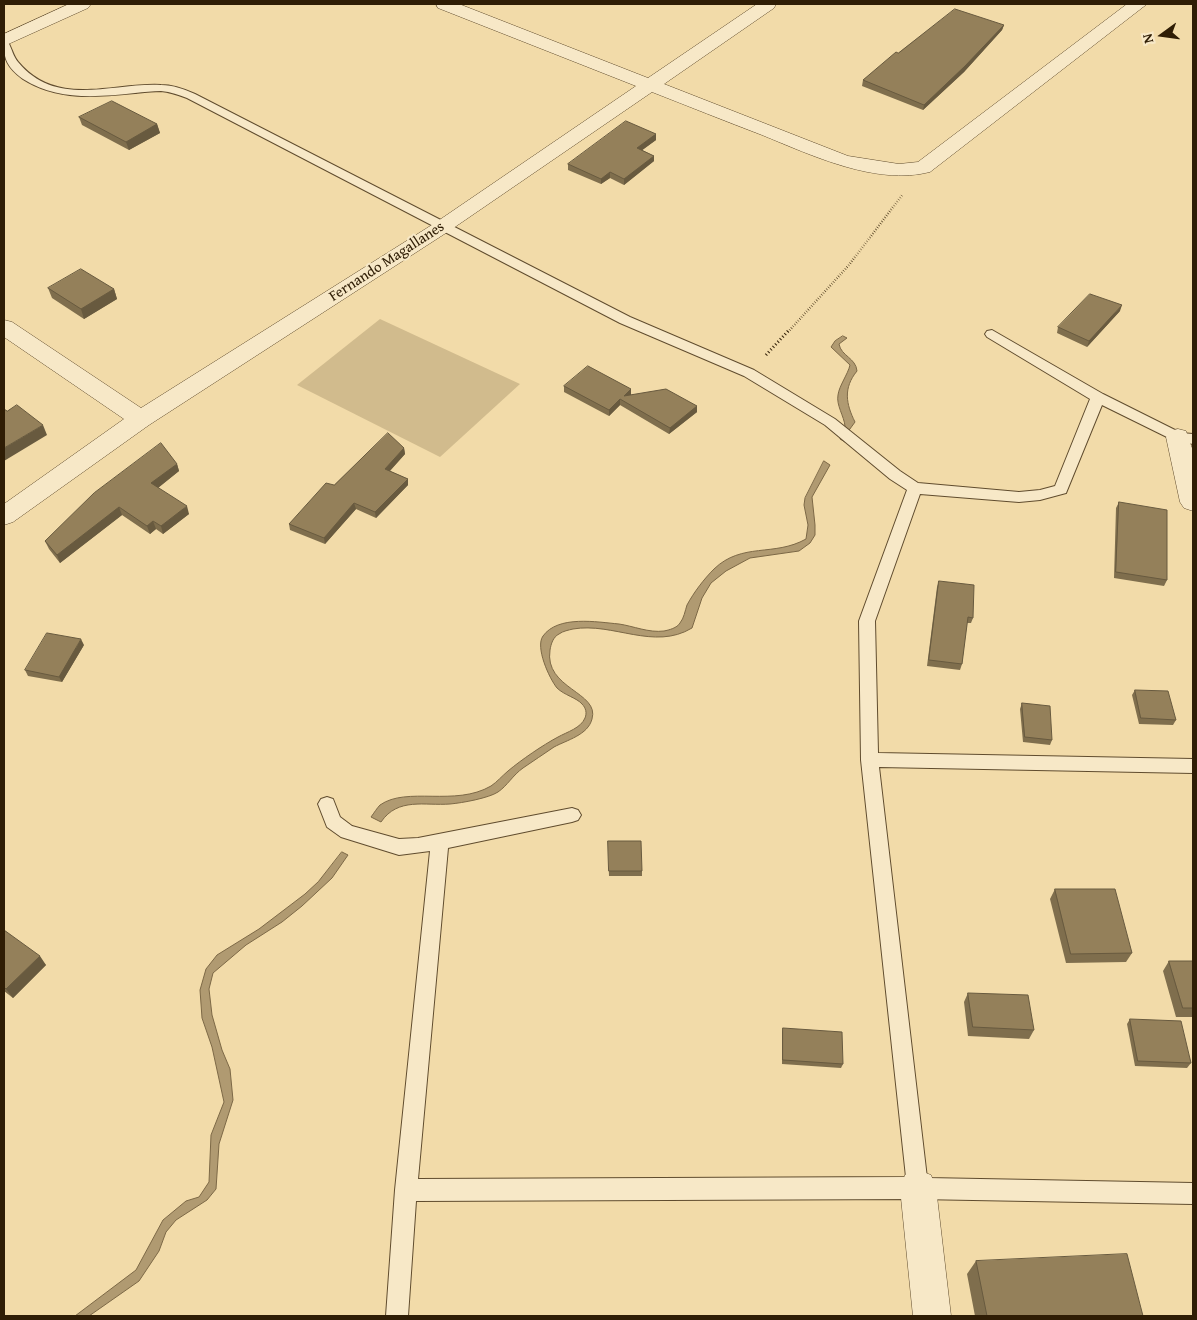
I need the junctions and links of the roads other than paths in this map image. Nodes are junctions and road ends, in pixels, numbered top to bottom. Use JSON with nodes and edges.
{"nodes":[{"id":1,"x":82,"y":4,"type":"edge"},
{"id":2,"x":444,"y":4,"type":"edge"},
{"id":3,"x":768,"y":4,"type":"edge"},
{"id":4,"x":1138,"y":4,"type":"edge"},
{"id":5,"x":4,"y":42,"type":"edge"},
{"id":6,"x":648,"y":85,"type":"junction"},
{"id":7,"x":442,"y":227,"type":"junction"},
{"id":8,"x":4,"y":327,"type":"edge"},
{"id":9,"x":992,"y":334,"type":"dead end"},
{"id":10,"x":1098,"y":396,"type":"junction"},
{"id":11,"x":141,"y":419,"type":"junction"},
{"id":12,"x":1186,"y":438,"type":"edge"},
{"id":13,"x":915,"y":488,"type":"junction"},
{"id":14,"x":1193,"y":502,"type":"edge"},
{"id":15,"x":4,"y":516,"type":"edge"},
{"id":16,"x":870,"y":760,"type":"junction"},
{"id":17,"x":1193,"y":766,"type":"edge"},
{"id":18,"x":326,"y":804,"type":"dead end"},
{"id":19,"x":572,"y":814,"type":"dead end"},
{"id":20,"x":440,"y":841,"type":"junction"},
{"id":21,"x":918,"y":1188,"type":"junction"},
{"id":22,"x":406,"y":1190,"type":"junction"},
{"id":23,"x":1193,"y":1194,"type":"edge"},
{"id":24,"x":397,"y":1316,"type":"edge"},
{"id":25,"x":932,"y":1316,"type":"edge"}],
"edges":[{"from":1,"to":5,"type":"street"},
{"from":2,"to":6,"type":"street"},
{"from":3,"to":6,"type":"street","name":"Fernando Magallanes"},
{"from":4,"to":6,"type":"street"},
{"from":5,"to":7,"type":"lane"},
{"from":6,"to":7,"type":"street","name":"Fernando Magallanes"},
{"from":7,"to":11,"type":"street","name":"Fernando Magallanes"},
{"from":7,"to":13,"type":"lane"},
{"from":8,"to":11,"type":"street"},
{"from":9,"to":10,"type":"lane"},
{"from":10,"to":12,"type":"lane"},
{"from":10,"to":13,"type":"lane"},
{"from":11,"to":15,"type":"street","name":"Fernando Magallanes"},
{"from":12,"to":14,"type":"street"},
{"from":13,"to":16,"type":"lane"},
{"from":16,"to":17,"type":"lane"},
{"from":16,"to":21,"type":"lane"},
{"from":18,"to":20,"type":"lane"},
{"from":19,"to":20,"type":"lane"},
{"from":20,"to":22,"type":"lane"},
{"from":21,"to":22,"type":"lane"},
{"from":21,"to":23,"type":"lane"},
{"from":21,"to":25,"type":"street"},
{"from":22,"to":24,"type":"lane"}]}
